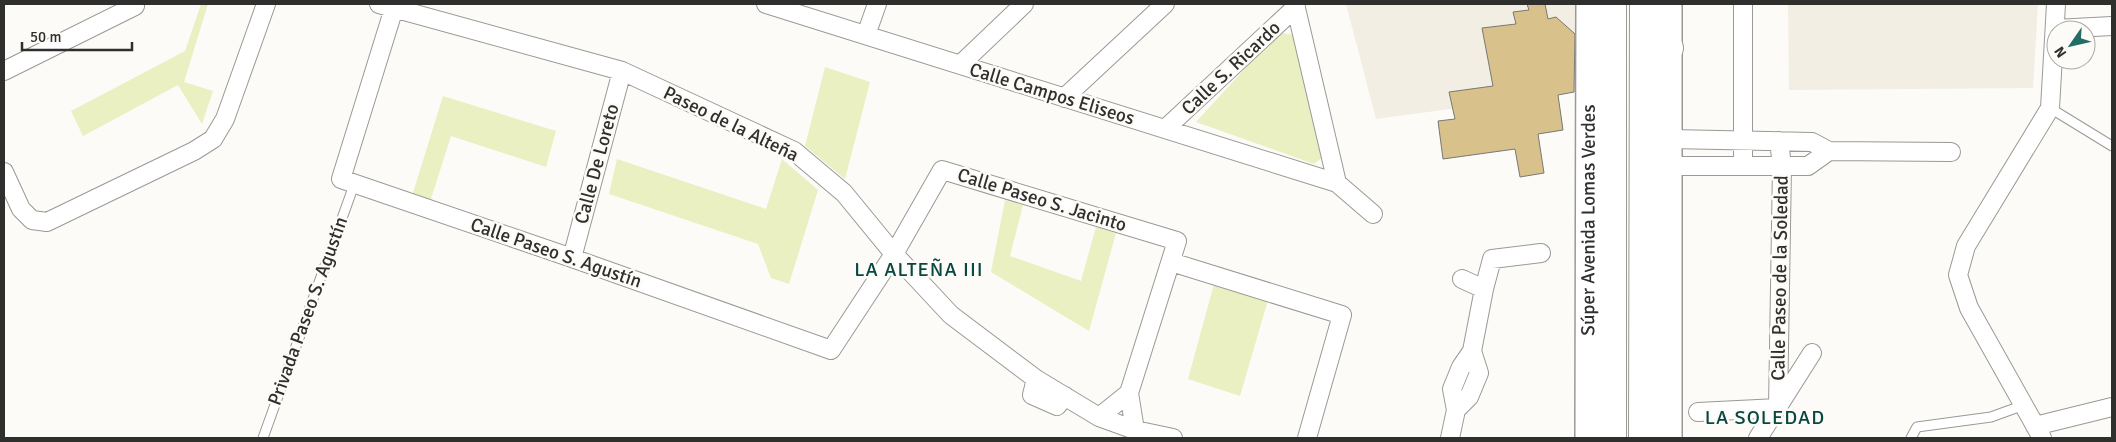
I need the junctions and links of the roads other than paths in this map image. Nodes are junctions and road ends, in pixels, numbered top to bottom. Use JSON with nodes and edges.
{"nodes":[{"id":1,"x":266,"y":4,"type":"edge"},
{"id":2,"x":771,"y":4,"type":"edge"},
{"id":3,"x":1024,"y":4,"type":"edge"},
{"id":4,"x":1165,"y":4,"type":"edge"},
{"id":5,"x":1589,"y":4,"type":"edge"},
{"id":6,"x":1612,"y":4,"type":"edge"},
{"id":7,"x":1644,"y":4,"type":"edge"},
{"id":8,"x":1650,"y":4,"type":"edge"},
{"id":9,"x":1669,"y":4,"type":"edge"},
{"id":10,"x":1743,"y":4,"type":"edge"},
{"id":11,"x":2056,"y":4,"type":"edge"},
{"id":12,"x":1296,"y":5,"type":"edge"},
{"id":13,"x":135,"y":6,"type":"dead end"},
{"id":14,"x":386,"y":6,"type":"edge"},
{"id":15,"x":878,"y":6,"type":"edge"},
{"id":16,"x":2055,"y":20,"type":"edge"},
{"id":17,"x":2112,"y":26,"type":"edge"},
{"id":18,"x":2096,"y":27,"type":"edge"},
{"id":19,"x":866,"y":35,"type":"junction"},
{"id":20,"x":1669,"y":48,"type":"junction"},
{"id":21,"x":960,"y":65,"type":"junction"},
{"id":22,"x":2052,"y":70,"type":"edge"},
{"id":23,"x":4,"y":71,"type":"edge"},
{"id":24,"x":622,"y":71,"type":"junction"},
{"id":25,"x":1611,"y":76,"type":"junction"},
{"id":26,"x":1064,"y":98,"type":"junction"},
{"id":27,"x":2050,"y":108,"type":"junction"},
{"id":28,"x":1590,"y":112,"type":"junction"},
{"id":29,"x":1165,"y":130,"type":"junction"},
{"id":30,"x":1670,"y":138,"type":"junction"},
{"id":31,"x":1744,"y":140,"type":"junction"},
{"id":32,"x":1779,"y":141,"type":"junction"},
{"id":33,"x":2112,"y":146,"type":"edge"},
{"id":34,"x":1829,"y":151,"type":"junction"},
{"id":35,"x":1951,"y":152,"type":"dead end"},
{"id":36,"x":1743,"y":165,"type":"junction"},
{"id":37,"x":1670,"y":166,"type":"junction"},
{"id":38,"x":1782,"y":166,"type":"junction"},
{"id":39,"x":4,"y":172,"type":"edge"},
{"id":40,"x":1337,"y":184,"type":"junction"},
{"id":41,"x":354,"y":185,"type":"junction"},
{"id":42,"x":1373,"y":214,"type":"dead end"},
{"id":43,"x":1541,"y":253,"type":"dead end"},
{"id":44,"x":894,"y":254,"type":"junction"},
{"id":45,"x":572,"y":258,"type":"junction"},
{"id":46,"x":1171,"y":262,"type":"junction"},
{"id":47,"x":1462,"y":280,"type":"dead end"},
{"id":48,"x":1484,"y":289,"type":"junction"},
{"id":49,"x":1812,"y":353,"type":"dead end"},
{"id":50,"x":1129,"y":393,"type":"junction"},
{"id":51,"x":2024,"y":405,"type":"junction"},
{"id":52,"x":1778,"y":408,"type":"junction"},
{"id":53,"x":2112,"y":408,"type":"edge"},
{"id":54,"x":1698,"y":412,"type":"dead end"},
{"id":55,"x":1099,"y":417,"type":"junction"},
{"id":56,"x":1135,"y":430,"type":"junction"},
{"id":57,"x":2038,"y":432,"type":"edge"},
{"id":58,"x":1305,"y":437,"type":"edge"},
{"id":59,"x":263,"y":438,"type":"edge"},
{"id":60,"x":1173,"y":438,"type":"edge"},
{"id":61,"x":1450,"y":438,"type":"edge"},
{"id":62,"x":1588,"y":438,"type":"edge"},
{"id":63,"x":1612,"y":438,"type":"edge"},
{"id":64,"x":1643,"y":438,"type":"edge"},
{"id":65,"x":1669,"y":438,"type":"edge"},
{"id":66,"x":1758,"y":438,"type":"edge"},
{"id":67,"x":1911,"y":438,"type":"edge"}],
"edges":[{"from":1,"to":39,"type":"street"},
{"from":2,"to":19,"type":"street","name":"Calle Campos Eliseos"},
{"from":3,"to":21,"type":"street"},
{"from":4,"to":26,"type":"street"},
{"from":5,"to":28,"type":"main road","name":"Súper Avenida Lomas Verdes"},
{"from":6,"to":25,"type":"main road","name":"Súper Avenida Lomas Verdes"},
{"from":7,"to":64,"type":"main road"},
{"from":8,"to":20,"type":"main road"},
{"from":9,"to":20,"type":"main road"},
{"from":10,"to":31,"type":"street"},
{"from":11,"to":16,"type":"street"},
{"from":12,"to":29,"type":"street","name":"Calle S. Ricardo"},
{"from":12,"to":40,"type":"street"},
{"from":13,"to":23,"type":"street"},
{"from":14,"to":24,"type":"street","name":"Paseo de la Alteña"},
{"from":14,"to":41,"type":"street"},
{"from":15,"to":19,"type":"street"},
{"from":17,"to":18,"type":"street"},
{"from":19,"to":21,"type":"street","name":"Calle Campos Eliseos"},
{"from":20,"to":30,"type":"main road"},
{"from":21,"to":26,"type":"street","name":"Calle Campos Eliseos"},
{"from":22,"to":27,"type":"street"},
{"from":24,"to":44,"type":"street","name":"Paseo de la Alteña"},
{"from":24,"to":45,"type":"street","name":"Calle De Loreto"},
{"from":25,"to":28,"type":"main road"},
{"from":25,"to":63,"type":"main road","name":"Súper Avenida Lomas Verdes"},
{"from":26,"to":29,"type":"street","name":"Calle Campos Eliseos"},
{"from":27,"to":33,"type":"lane"},
{"from":27,"to":51,"type":"street"},
{"from":28,"to":62,"type":"main road","name":"Súper Avenida Lomas Verdes"},
{"from":29,"to":40,"type":"street","name":"Calle Campos Eliseos"},
{"from":30,"to":31,"type":"street"},
{"from":30,"to":37,"type":"main road"},
{"from":31,"to":32,"type":"street"},
{"from":31,"to":36,"type":"street"},
{"from":32,"to":34,"type":"street"},
{"from":32,"to":38,"type":"street","name":"Calle Paseo de la Soledad"},
{"from":34,"to":35,"type":"street"},
{"from":34,"to":38,"type":"street"},
{"from":36,"to":37,"type":"street"},
{"from":36,"to":38,"type":"street"},
{"from":37,"to":65,"type":"main road"},
{"from":38,"to":52,"type":"street","name":"Calle Paseo de la Soledad"},
{"from":40,"to":42,"type":"street","name":"Calle Campos Eliseos"},
{"from":41,"to":45,"type":"street","name":"Calle Paseo S. Agustín"},
{"from":41,"to":59,"type":"lane","name":"Privada Paseo S. Agustín"},
{"from":43,"to":48,"type":"street"},
{"from":44,"to":45,"type":"street","name":"Calle Paseo S. Agustín"},
{"from":44,"to":46,"type":"street","name":"Calle Paseo S. Jacinto"},
{"from":44,"to":55,"type":"street","name":"Paseo de la Alteña"},
{"from":46,"to":50,"type":"street"},
{"from":46,"to":58,"type":"street"},
{"from":47,"to":48,"type":"street"},
{"from":48,"to":61,"type":"street"},
{"from":49,"to":52,"type":"street"},
{"from":50,"to":55,"type":"street"},
{"from":50,"to":56,"type":"street"},
{"from":51,"to":57,"type":"street"},
{"from":51,"to":67,"type":"lane"},
{"from":52,"to":54,"type":"street"},
{"from":52,"to":66,"type":"street","name":"Calle Paseo de la Soledad"},
{"from":53,"to":57,"type":"street"},
{"from":55,"to":56,"type":"street","name":"Paseo de la Alteña"},
{"from":56,"to":60,"type":"street","name":"Paseo de la Alteña"}]}
